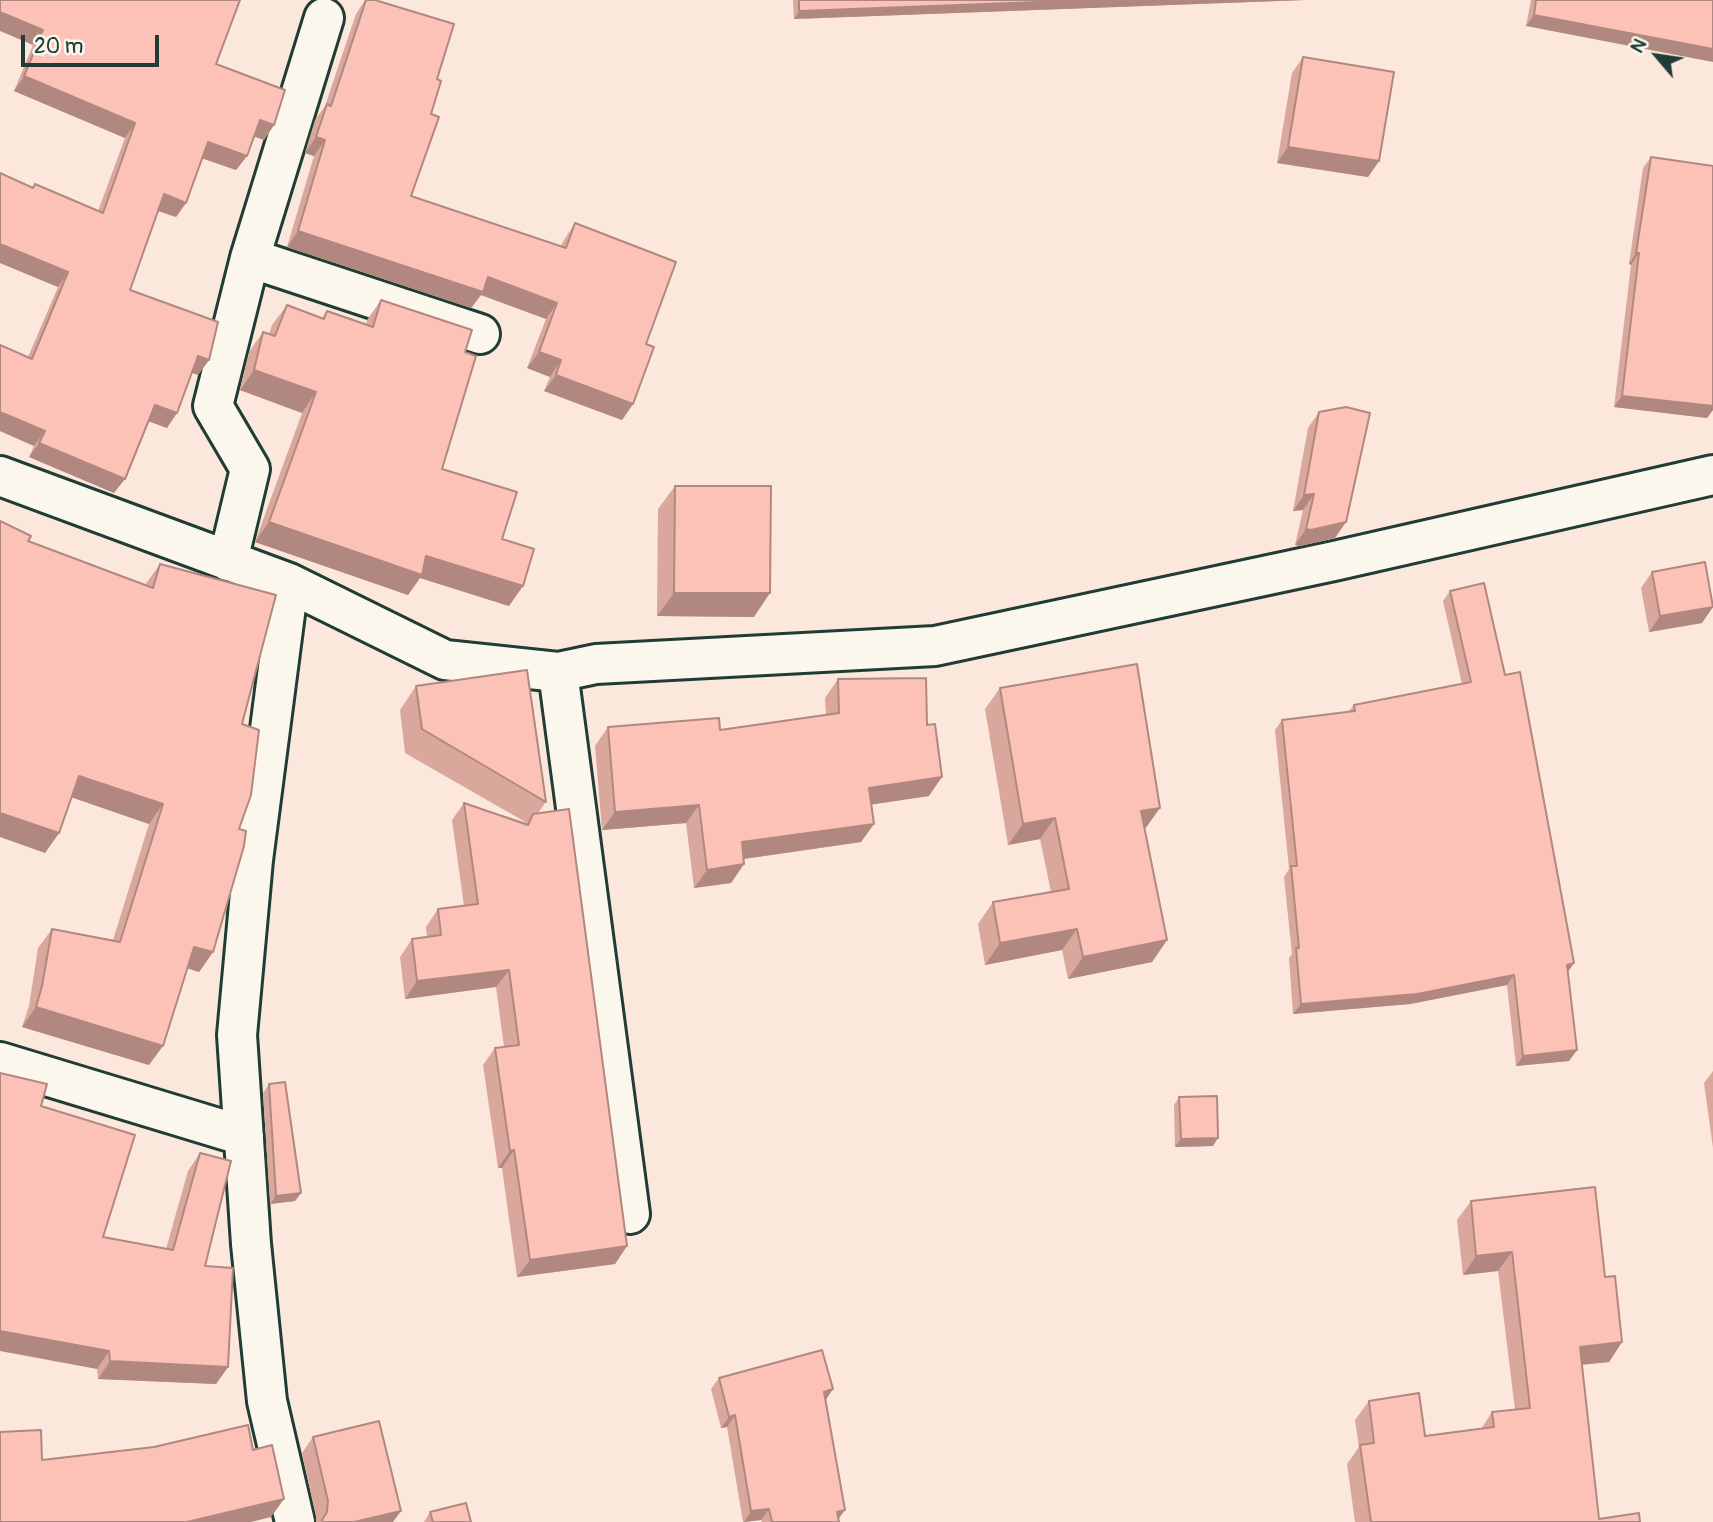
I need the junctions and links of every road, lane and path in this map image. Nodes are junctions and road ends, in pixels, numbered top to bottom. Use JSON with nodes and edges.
{"nodes":[{"id":1,"x":324,"y":18,"type":"dead end"},
{"id":2,"x":250,"y":258,"type":"junction"},
{"id":3,"x":480,"y":334,"type":"dead end"},
{"id":4,"x":1713,"y":475,"type":"edge"},
{"id":5,"x":0,"y":476,"type":"edge"},
{"id":6,"x":228,"y":561,"type":"junction"},
{"id":7,"x":289,"y":583,"type":"junction"},
{"id":8,"x":558,"y":672,"type":"junction"},
{"id":9,"x":0,"y":1062,"type":"edge"},
{"id":10,"x":244,"y":1136,"type":"junction"},
{"id":11,"x":630,"y":1214,"type":"dead end"},
{"id":12,"x":295,"y":1522,"type":"edge"}],
"edges":[{"from":1,"to":2,"type":"street"},
{"from":2,"to":3,"type":"street"},
{"from":2,"to":6,"type":"street"},
{"from":4,"to":8,"type":"street"},
{"from":5,"to":6,"type":"street"},
{"from":6,"to":7,"type":"street"},
{"from":7,"to":8,"type":"street"},
{"from":7,"to":10,"type":"street"},
{"from":8,"to":11,"type":"street"},
{"from":9,"to":10,"type":"street"},
{"from":10,"to":12,"type":"street"}]}
